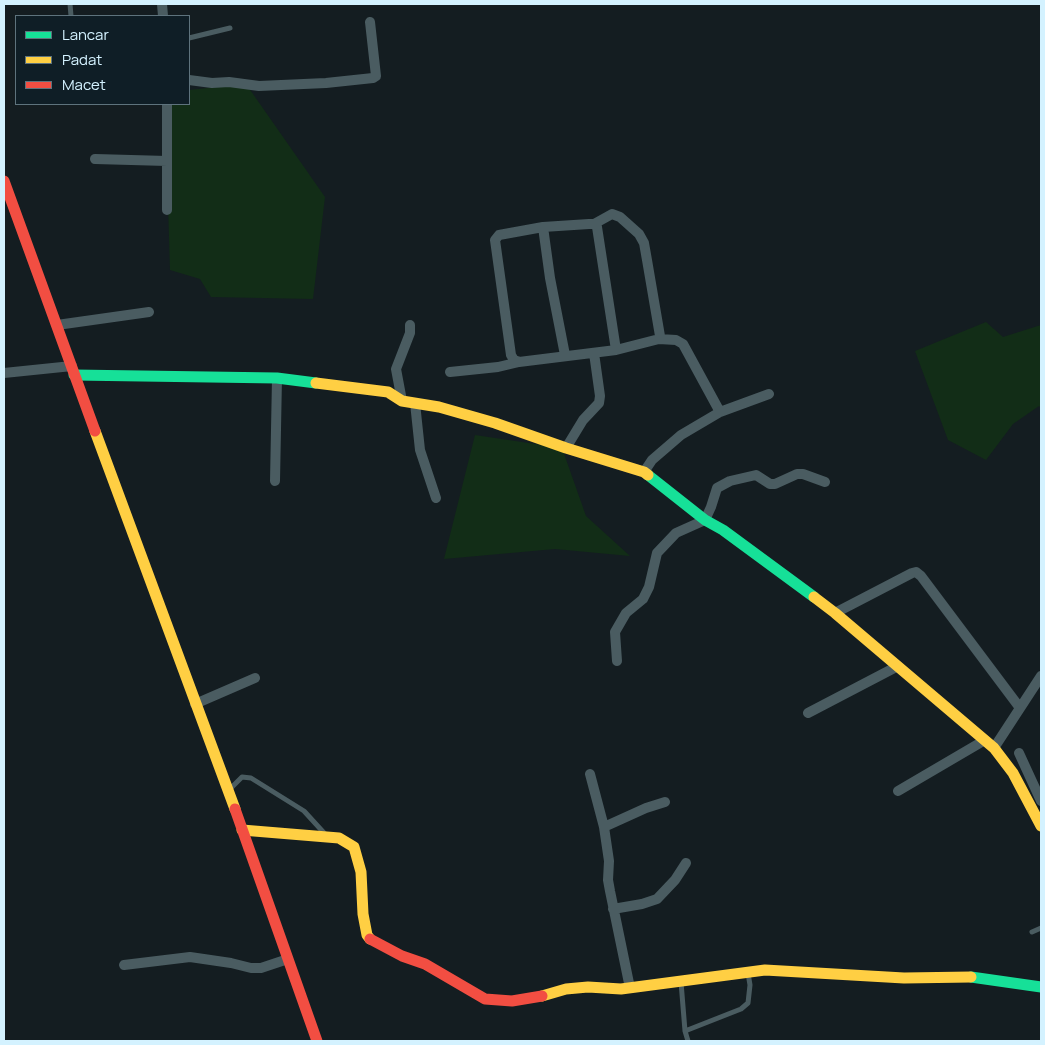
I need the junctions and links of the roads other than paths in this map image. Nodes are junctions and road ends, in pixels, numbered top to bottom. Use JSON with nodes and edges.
{"nodes":[{"id":1,"x":370,"y":22,"type":"dead end"},
{"id":2,"x":230,"y":28,"type":"dead end"},
{"id":3,"x":190,"y":38,"type":"edge"},
{"id":4,"x":190,"y":80,"type":"edge"},
{"id":5,"x":167,"y":105,"type":"edge"},
{"id":6,"x":94,"y":159,"type":"dead end"},
{"id":7,"x":167,"y":160,"type":"junction"},
{"id":8,"x":4,"y":181,"type":"edge"},
{"id":9,"x":9,"y":208,"type":"edge"},
{"id":10,"x":167,"y":210,"type":"dead end"},
{"id":11,"x":594,"y":224,"type":"junction"},
{"id":12,"x":543,"y":227,"type":"junction"},
{"id":13,"x":149,"y":312,"type":"dead end"},
{"id":14,"x":57,"y":325,"type":"junction"},
{"id":15,"x":410,"y":325,"type":"dead end"},
{"id":16,"x":659,"y":339,"type":"junction"},
{"id":17,"x":616,"y":350,"type":"junction"},
{"id":18,"x":594,"y":353,"type":"junction"},
{"id":19,"x":565,"y":355,"type":"junction"},
{"id":20,"x":519,"y":362,"type":"junction"},
{"id":21,"x":73,"y":371,"type":"junction"},
{"id":22,"x":450,"y":372,"type":"dead end"},
{"id":23,"x":4,"y":373,"type":"edge"},
{"id":24,"x":277,"y":378,"type":"junction"},
{"id":25,"x":769,"y":394,"type":"dead end"},
{"id":26,"x":402,"y":401,"type":"junction"},
{"id":27,"x":415,"y":403,"type":"junction"},
{"id":28,"x":720,"y":412,"type":"junction"},
{"id":29,"x":566,"y":448,"type":"junction"},
{"id":30,"x":644,"y":472,"type":"junction"},
{"id":31,"x":274,"y":481,"type":"dead end"},
{"id":32,"x":825,"y":482,"type":"dead end"},
{"id":33,"x":436,"y":498,"type":"dead end"},
{"id":34,"x":705,"y":520,"type":"junction"},
{"id":35,"x":835,"y":613,"type":"junction"},
{"id":36,"x":617,"y":661,"type":"dead end"},
{"id":37,"x":898,"y":666,"type":"junction"},
{"id":38,"x":1041,"y":676,"type":"edge"},
{"id":39,"x":255,"y":678,"type":"dead end"},
{"id":40,"x":195,"y":704,"type":"junction"},
{"id":41,"x":1020,"y":708,"type":"junction"},
{"id":42,"x":808,"y":713,"type":"dead end"},
{"id":43,"x":990,"y":744,"type":"junction"},
{"id":44,"x":1019,"y":753,"type":"dead end"},
{"id":45,"x":590,"y":774,"type":"dead end"},
{"id":46,"x":228,"y":790,"type":"junction"},
{"id":47,"x":898,"y":791,"type":"dead end"},
{"id":48,"x":1041,"y":801,"type":"edge"},
{"id":49,"x":665,"y":802,"type":"dead end"},
{"id":50,"x":1041,"y":826,"type":"edge"},
{"id":51,"x":604,"y":827,"type":"junction"},
{"id":52,"x":243,"y":833,"type":"junction"},
{"id":53,"x":328,"y":837,"type":"junction"},
{"id":54,"x":686,"y":863,"type":"dead end"},
{"id":55,"x":614,"y":909,"type":"junction"},
{"id":56,"x":1041,"y":928,"type":"edge"},
{"id":57,"x":1032,"y":932,"type":"dead end"},
{"id":58,"x":288,"y":959,"type":"junction"},
{"id":59,"x":124,"y":966,"type":"dead end"},
{"id":60,"x":748,"y":971,"type":"junction"},
{"id":61,"x":681,"y":980,"type":"junction"},
{"id":62,"x":630,"y":988,"type":"junction"},
{"id":63,"x":1041,"y":988,"type":"edge"},
{"id":64,"x":685,"y":1031,"type":"junction"},
{"id":65,"x":317,"y":1041,"type":"edge"},
{"id":66,"x":688,"y":1041,"type":"edge"}],
"edges":[{"from":1,"to":4,"type":"street"},
{"from":2,"to":3,"type":"lane"},
{"from":5,"to":7,"type":"street"},
{"from":6,"to":7,"type":"street"},
{"from":7,"to":10,"type":"street"},
{"from":8,"to":9,"type":"street"},
{"from":9,"to":14,"type":"street"},
{"from":11,"to":12,"type":"street"},
{"from":11,"to":16,"type":"street"},
{"from":11,"to":17,"type":"street"},
{"from":12,"to":19,"type":"street"},
{"from":12,"to":20,"type":"street"},
{"from":13,"to":14,"type":"street"},
{"from":14,"to":21,"type":"street"},
{"from":15,"to":26,"type":"street"},
{"from":16,"to":17,"type":"street"},
{"from":16,"to":28,"type":"street"},
{"from":17,"to":18,"type":"street"},
{"from":18,"to":19,"type":"street"},
{"from":18,"to":29,"type":"street"},
{"from":19,"to":20,"type":"street"},
{"from":20,"to":22,"type":"street"},
{"from":21,"to":23,"type":"street"},
{"from":21,"to":24,"type":"street"},
{"from":21,"to":40,"type":"street"},
{"from":24,"to":26,"type":"street"},
{"from":24,"to":31,"type":"street"},
{"from":25,"to":28,"type":"street"},
{"from":26,"to":27,"type":"street"},
{"from":27,"to":29,"type":"street"},
{"from":27,"to":33,"type":"street"},
{"from":28,"to":30,"type":"street"},
{"from":29,"to":30,"type":"street"},
{"from":30,"to":34,"type":"street"},
{"from":32,"to":34,"type":"street"},
{"from":34,"to":35,"type":"street"},
{"from":34,"to":36,"type":"street"},
{"from":35,"to":37,"type":"street"},
{"from":35,"to":41,"type":"street"},
{"from":37,"to":42,"type":"street"},
{"from":37,"to":43,"type":"street"},
{"from":38,"to":41,"type":"street"},
{"from":39,"to":40,"type":"street"},
{"from":40,"to":46,"type":"street"},
{"from":41,"to":43,"type":"street"},
{"from":43,"to":47,"type":"street"},
{"from":43,"to":50,"type":"street"},
{"from":44,"to":48,"type":"street"},
{"from":45,"to":51,"type":"street"},
{"from":46,"to":52,"type":"street"},
{"from":46,"to":53,"type":"lane"},
{"from":49,"to":51,"type":"street"},
{"from":51,"to":55,"type":"street"},
{"from":52,"to":53,"type":"street"},
{"from":52,"to":58,"type":"street"},
{"from":53,"to":62,"type":"street"},
{"from":54,"to":55,"type":"street"},
{"from":55,"to":62,"type":"street"},
{"from":56,"to":57,"type":"lane"},
{"from":58,"to":59,"type":"street"},
{"from":58,"to":65,"type":"street"},
{"from":60,"to":61,"type":"street"},
{"from":60,"to":63,"type":"street"},
{"from":60,"to":64,"type":"lane"},
{"from":61,"to":62,"type":"street"},
{"from":61,"to":64,"type":"lane"},
{"from":64,"to":66,"type":"lane"}]}
